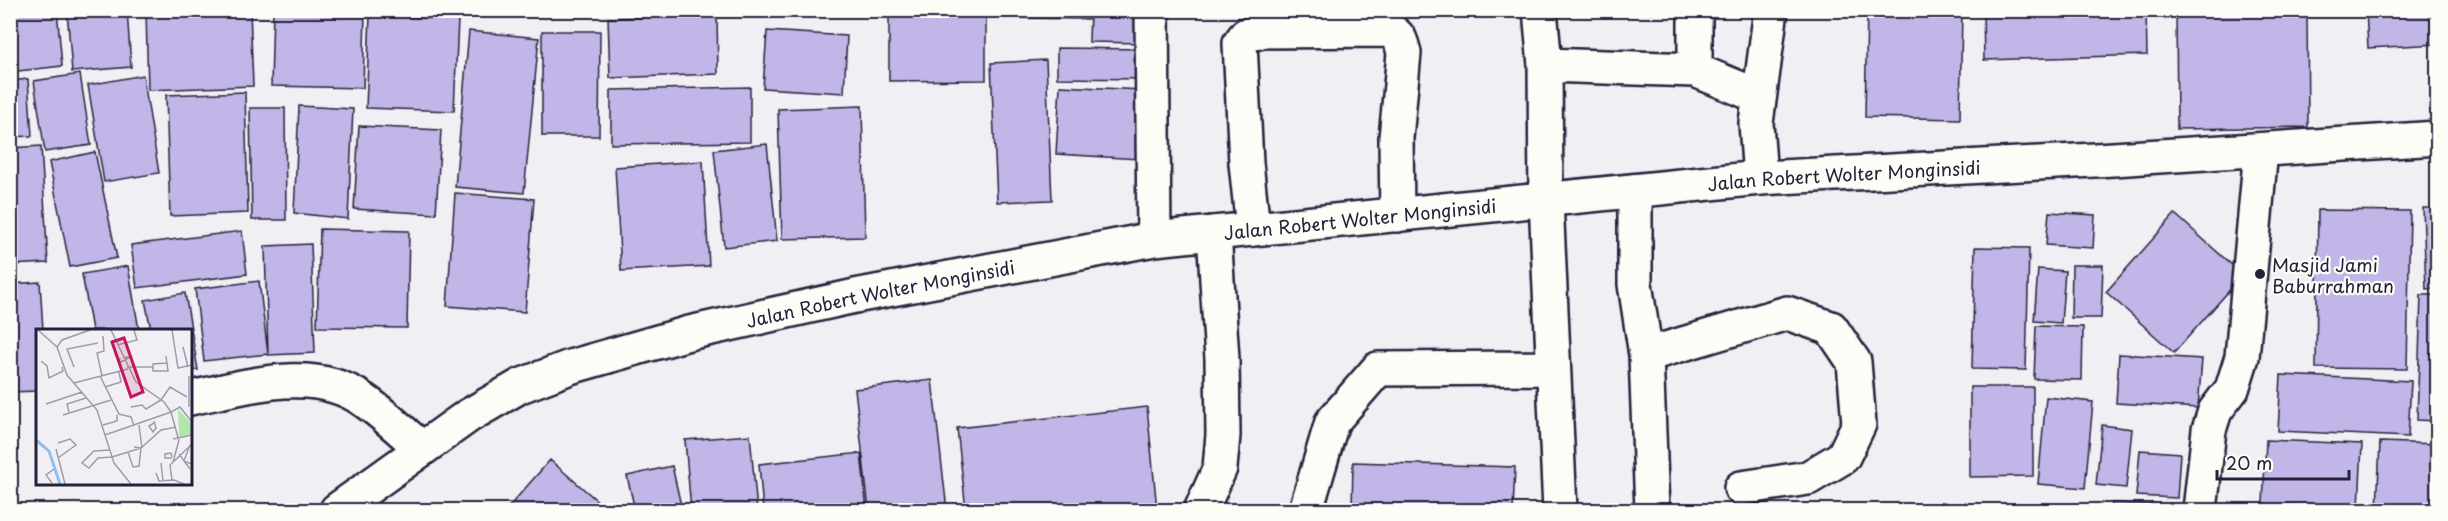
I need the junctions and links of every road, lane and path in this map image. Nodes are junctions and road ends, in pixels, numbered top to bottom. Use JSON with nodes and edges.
{"nodes":[{"id":1,"x":1152,"y":10,"type":"edge"},
{"id":2,"x":1540,"y":10,"type":"edge"},
{"id":3,"x":1695,"y":10,"type":"edge"},
{"id":4,"x":1772,"y":10,"type":"edge"},
{"id":5,"x":1545,"y":65,"type":"junction"},
{"id":6,"x":1695,"y":70,"type":"junction"},
{"id":7,"x":1758,"y":96,"type":"junction"},
{"id":8,"x":2438,"y":138,"type":"edge"},
{"id":9,"x":2260,"y":150,"type":"junction"},
{"id":10,"x":1760,"y":178,"type":"junction"},
{"id":11,"x":1635,"y":191,"type":"junction"},
{"id":12,"x":1546,"y":200,"type":"junction"},
{"id":13,"x":1397,"y":215,"type":"junction"},
{"id":14,"x":1253,"y":230,"type":"junction"},
{"id":15,"x":1214,"y":233,"type":"junction"},
{"id":16,"x":1155,"y":239,"type":"junction"},
{"id":17,"x":1646,"y":355,"type":"junction"},
{"id":18,"x":1553,"y":368,"type":"junction"},
{"id":19,"x":192,"y":398,"type":"edge"},
{"id":20,"x":422,"y":448,"type":"junction"},
{"id":21,"x":1741,"y":488,"type":"dead end"},
{"id":22,"x":337,"y":510,"type":"edge"},
{"id":23,"x":1201,"y":510,"type":"edge"},
{"id":24,"x":1306,"y":510,"type":"edge"},
{"id":25,"x":1560,"y":510,"type":"edge"},
{"id":26,"x":1652,"y":510,"type":"edge"},
{"id":27,"x":2200,"y":510,"type":"edge"}],
"edges":[{"from":1,"to":16,"type":"main road"},
{"from":2,"to":5,"type":"main road"},
{"from":3,"to":6,"type":"main road"},
{"from":4,"to":7,"type":"main road"},
{"from":5,"to":6,"type":"main road"},
{"from":5,"to":12,"type":"main road"},
{"from":6,"to":7,"type":"main road"},
{"from":7,"to":10,"type":"main road"},
{"from":8,"to":9,"type":"main road","name":"Jalan Robert Wolter Monginsidi"},
{"from":9,"to":10,"type":"main road","name":"Jalan Robert Wolter Monginsidi"},
{"from":9,"to":27,"type":"main road"},
{"from":10,"to":11,"type":"main road","name":"Jalan Robert Wolter Monginsidi"},
{"from":11,"to":12,"type":"main road","name":"Jalan Robert Wolter Monginsidi"},
{"from":11,"to":17,"type":"main road"},
{"from":12,"to":13,"type":"main road","name":"Jalan Robert Wolter Monginsidi"},
{"from":12,"to":18,"type":"main road"},
{"from":13,"to":14,"type":"main road","name":"Jalan Robert Wolter Monginsidi"},
{"from":13,"to":14,"type":"main road"},
{"from":14,"to":15,"type":"main road","name":"Jalan Robert Wolter Monginsidi"},
{"from":15,"to":16,"type":"main road","name":"Jalan Robert Wolter Monginsidi"},
{"from":15,"to":23,"type":"main road"},
{"from":16,"to":20,"type":"main road","name":"Jalan Robert Wolter Monginsidi"},
{"from":17,"to":21,"type":"main road"},
{"from":17,"to":26,"type":"main road"},
{"from":18,"to":24,"type":"main road"},
{"from":18,"to":25,"type":"main road"},
{"from":19,"to":20,"type":"main road"},
{"from":20,"to":22,"type":"main road","name":"Jalan Robert Wolter Monginsidi"}]}
